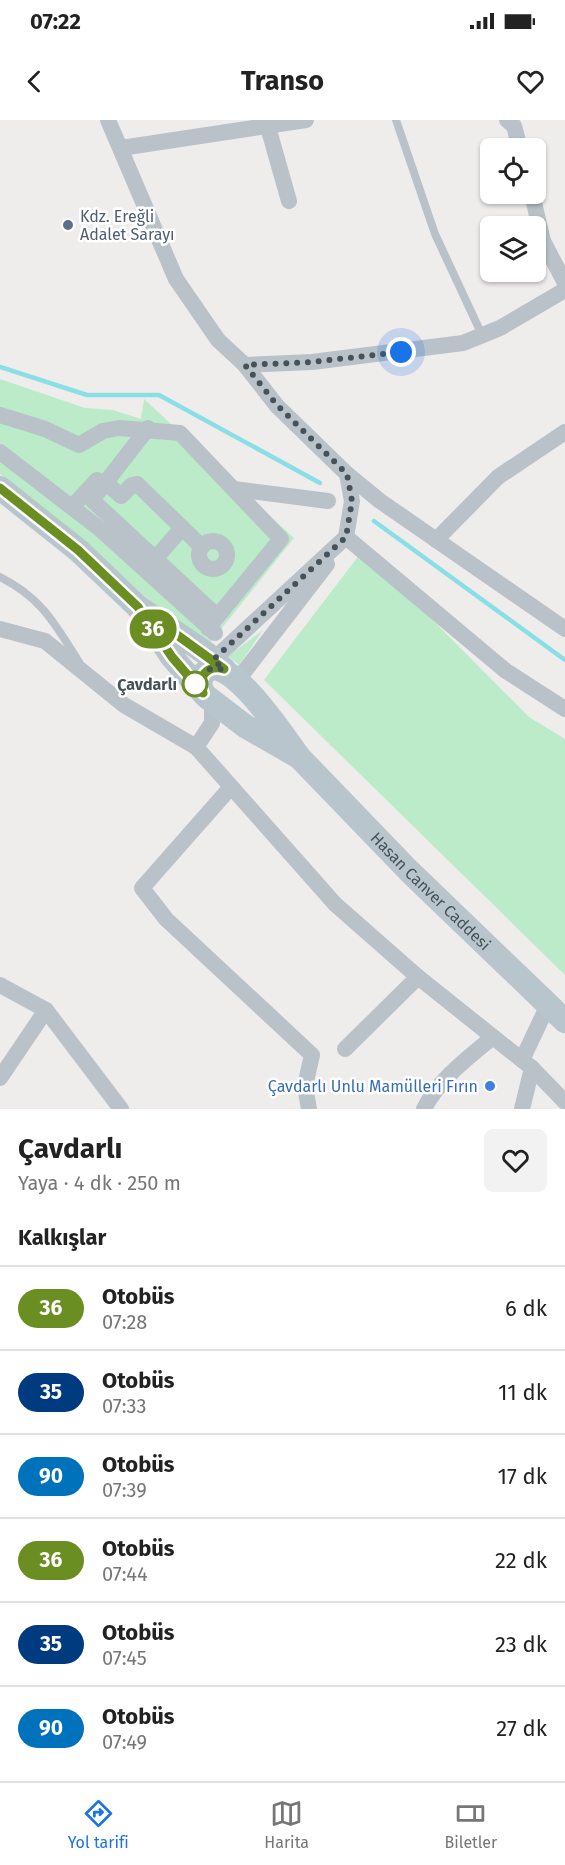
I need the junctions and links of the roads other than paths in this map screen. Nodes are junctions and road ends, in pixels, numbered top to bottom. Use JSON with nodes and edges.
{"nodes":[{"id":1,"x":108,"y":120,"type":"edge"},
{"id":2,"x":306,"y":120,"type":"edge"},
{"id":3,"x":396,"y":120,"type":"edge"},
{"id":4,"x":507,"y":120,"type":"edge"},
{"id":5,"x":266,"y":123,"type":"edge"},
{"id":6,"x":517,"y":138,"type":"edge"},
{"id":7,"x":121,"y":148,"type":"junction"},
{"id":8,"x":289,"y":201,"type":"dead end"},
{"id":9,"x":534,"y":204,"type":"edge"},
{"id":10,"x":565,"y":283,"type":"edge"},
{"id":11,"x":565,"y":290,"type":"edge"},
{"id":12,"x":482,"y":335,"type":"junction"},
{"id":13,"x":245,"y":365,"type":"junction"},
{"id":14,"x":0,"y":415,"type":"edge"},
{"id":15,"x":148,"y":428,"type":"junction"},
{"id":16,"x":565,"y":432,"type":"edge"},
{"id":17,"x":0,"y":452,"type":"edge"},
{"id":18,"x":347,"y":474,"type":"junction"},
{"id":19,"x":106,"y":483,"type":"junction"},
{"id":20,"x":0,"y":488,"type":"edge"},
{"id":21,"x":234,"y":489,"type":"junction"},
{"id":22,"x":328,"y":501,"type":"dead end"},
{"id":23,"x":72,"y":507,"type":"junction"},
{"id":24,"x":182,"y":528,"type":"junction"},
{"id":25,"x":346,"y":537,"type":"junction"},
{"id":26,"x":436,"y":540,"type":"junction"},
{"id":27,"x":150,"y":565,"type":"junction"},
{"id":28,"x":0,"y":577,"type":"edge"},
{"id":29,"x":246,"y":582,"type":"junction"},
{"id":30,"x":138,"y":607,"type":"junction"},
{"id":31,"x":0,"y":629,"type":"edge"},
{"id":32,"x":565,"y":629,"type":"edge"},
{"id":33,"x":226,"y":671,"type":"junction"},
{"id":34,"x":88,"y":675,"type":"junction"},
{"id":35,"x":208,"y":696,"type":"junction"},
{"id":36,"x":565,"y":709,"type":"edge"},
{"id":37,"x":196,"y":747,"type":"junction"},
{"id":38,"x":299,"y":757,"type":"junction"},
{"id":39,"x":231,"y":787,"type":"junction"},
{"id":40,"x":418,"y":977,"type":"junction"},
{"id":41,"x":0,"y":985,"type":"edge"},
{"id":42,"x":46,"y":1010,"type":"junction"},
{"id":43,"x":556,"y":1013,"type":"edge"},
{"id":44,"x":493,"y":1037,"type":"junction"},
{"id":45,"x":345,"y":1049,"type":"dead end"},
{"id":46,"x":527,"y":1064,"type":"junction"},
{"id":47,"x":0,"y":1078,"type":"edge"},
{"id":48,"x":565,"y":1102,"type":"edge"},
{"id":49,"x":121,"y":1109,"type":"edge"},
{"id":50,"x":309,"y":1109,"type":"edge"},
{"id":51,"x":424,"y":1109,"type":"edge"},
{"id":52,"x":522,"y":1109,"type":"edge"}],
"edges":[{"from":1,"to":7,"type":"street"},
{"from":2,"to":5,"type":"street"},
{"from":3,"to":12,"type":"lane"},
{"from":4,"to":6,"type":"street"},
{"from":5,"to":7,"type":"street"},
{"from":5,"to":8,"type":"street"},
{"from":7,"to":13,"type":"street"},
{"from":9,"to":10,"type":"street"},
{"from":11,"to":12,"type":"street"},
{"from":12,"to":13,"type":"street"},
{"from":13,"to":18,"type":"street"},
{"from":14,"to":15,"type":"street"},
{"from":15,"to":19,"type":"street"},
{"from":15,"to":21,"type":"street"},
{"from":16,"to":26,"type":"street"},
{"from":17,"to":23,"type":"street"},
{"from":18,"to":25,"type":"street"},
{"from":18,"to":26,"type":"street"},
{"from":19,"to":23,"type":"street"},
{"from":19,"to":24,"type":"street"},
{"from":19,"to":27,"type":"street"},
{"from":20,"to":30,"type":"street"},
{"from":21,"to":22,"type":"street"},
{"from":21,"to":29,"type":"street"},
{"from":23,"to":27,"type":"street"},
{"from":24,"to":27,"type":"street"},
{"from":24,"to":29,"type":"street"},
{"from":25,"to":33,"type":"street"},
{"from":25,"to":33,"type":"street"},
{"from":25,"to":36,"type":"street"},
{"from":26,"to":32,"type":"street"},
{"from":27,"to":29,"type":"street"},
{"from":28,"to":34,"type":"lane"},
{"from":30,"to":33,"type":"street","name":"Hasan Canver Caddesi"},
{"from":30,"to":35,"type":"street","name":"Hasan Canver Caddesi"},
{"from":31,"to":34,"type":"street"},
{"from":33,"to":35,"type":"street"},
{"from":33,"to":38,"type":"street","name":"Hasan Canver Caddesi"},
{"from":34,"to":37,"type":"street"},
{"from":35,"to":37,"type":"street"},
{"from":35,"to":38,"type":"street","name":"Hasan Canver Caddesi"},
{"from":37,"to":39,"type":"street"},
{"from":38,"to":43,"type":"street","name":"Hasan Canver Caddesi"},
{"from":39,"to":40,"type":"street"},
{"from":39,"to":50,"type":"street"},
{"from":40,"to":44,"type":"street"},
{"from":40,"to":45,"type":"street"},
{"from":41,"to":42,"type":"street"},
{"from":42,"to":47,"type":"street"},
{"from":42,"to":49,"type":"street"},
{"from":43,"to":46,"type":"street"},
{"from":44,"to":46,"type":"street"},
{"from":44,"to":51,"type":"street"},
{"from":46,"to":48,"type":"street"},
{"from":46,"to":52,"type":"street"}]}
